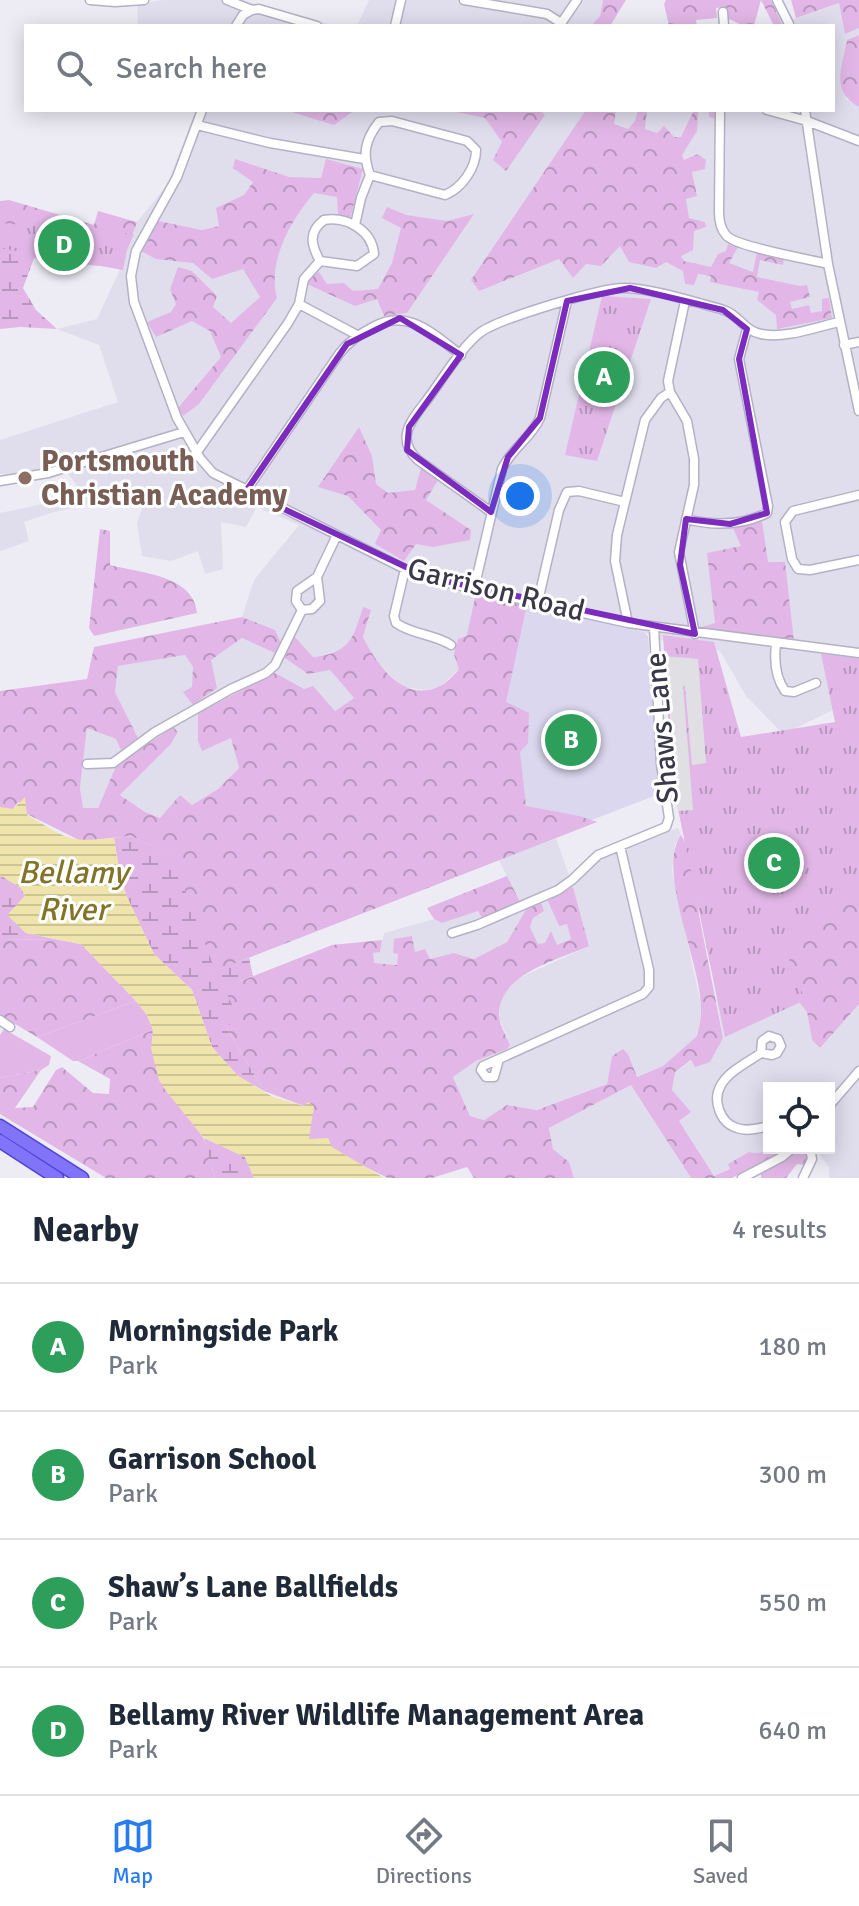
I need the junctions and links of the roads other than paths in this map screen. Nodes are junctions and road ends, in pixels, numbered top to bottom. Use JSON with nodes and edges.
{"nodes":[{"id":1,"x":90,"y":0,"type":"edge"},
{"id":2,"x":144,"y":0,"type":"edge"},
{"id":3,"x":227,"y":0,"type":"edge"},
{"id":4,"x":401,"y":0,"type":"edge"},
{"id":5,"x":464,"y":0,"type":"edge"},
{"id":6,"x":577,"y":0,"type":"edge"},
{"id":7,"x":777,"y":0,"type":"edge"},
{"id":8,"x":785,"y":0,"type":"edge"},
{"id":9,"x":252,"y":10,"type":"junction"},
{"id":10,"x":723,"y":12,"type":"dead end"},
{"id":11,"x":237,"y":24,"type":"edge"},
{"id":12,"x":310,"y":24,"type":"edge"},
{"id":13,"x":395,"y":24,"type":"edge"},
{"id":14,"x":559,"y":24,"type":"edge"},
{"id":15,"x":561,"y":24,"type":"edge"},
{"id":16,"x":724,"y":24,"type":"edge"},
{"id":17,"x":789,"y":24,"type":"edge"},
{"id":18,"x":789,"y":24,"type":"edge"},
{"id":19,"x":201,"y":112,"type":"edge"},
{"id":20,"x":720,"y":112,"type":"edge"},
{"id":21,"x":786,"y":112,"type":"edge"},
{"id":22,"x":805,"y":112,"type":"edge"},
{"id":23,"x":807,"y":121,"type":"junction"},
{"id":24,"x":197,"y":125,"type":"junction"},
{"id":25,"x":829,"y":130,"type":"junction"},
{"id":26,"x":859,"y":141,"type":"edge"},
{"id":27,"x":811,"y":149,"type":"junction"},
{"id":28,"x":364,"y":159,"type":"junction"},
{"id":29,"x":370,"y":175,"type":"junction"},
{"id":30,"x":355,"y":225,"type":"junction"},
{"id":31,"x":320,"y":261,"type":"junction"},
{"id":32,"x":828,"y":264,"type":"junction"},
{"id":33,"x":567,"y":301,"type":"junction"},
{"id":34,"x":685,"y":301,"type":"junction"},
{"id":35,"x":299,"y":304,"type":"junction"},
{"id":36,"x":839,"y":322,"type":"junction"},
{"id":37,"x":747,"y":329,"type":"junction"},
{"id":38,"x":357,"y":335,"type":"junction"},
{"id":39,"x":859,"y":342,"type":"edge"},
{"id":40,"x":844,"y":345,"type":"junction"},
{"id":41,"x":461,"y":355,"type":"junction"},
{"id":42,"x":670,"y":392,"type":"junction"},
{"id":43,"x":859,"y":411,"type":"edge"},
{"id":44,"x":184,"y":432,"type":"junction"},
{"id":45,"x":197,"y":452,"type":"junction"},
{"id":46,"x":0,"y":481,"type":"edge"},
{"id":47,"x":246,"y":491,"type":"junction"},
{"id":48,"x":859,"y":495,"type":"edge"},
{"id":49,"x":625,"y":502,"type":"junction"},
{"id":50,"x":491,"y":512,"type":"junction"},
{"id":51,"x":686,"y":519,"type":"junction"},
{"id":52,"x":337,"y":535,"type":"junction"},
{"id":53,"x":859,"y":560,"type":"edge"},
{"id":54,"x":405,"y":569,"type":"junction"},
{"id":55,"x":317,"y":577,"type":"junction"},
{"id":56,"x":474,"y":589,"type":"junction"},
{"id":57,"x":538,"y":601,"type":"junction"},
{"id":58,"x":302,"y":610,"type":"junction"},
{"id":59,"x":628,"y":623,"type":"junction"},
{"id":60,"x":654,"y":627,"type":"junction"},
{"id":61,"x":695,"y":634,"type":"junction"},
{"id":62,"x":776,"y":644,"type":"junction"},
{"id":63,"x":451,"y":645,"type":"dead end"},
{"id":64,"x":859,"y":653,"type":"edge"},
{"id":65,"x":816,"y":683,"type":"dead end"},
{"id":66,"x":87,"y":764,"type":"dead end"},
{"id":67,"x":620,"y":846,"type":"junction"},
{"id":68,"x":452,"y":933,"type":"dead end"},
{"id":69,"x":0,"y":1020,"type":"edge"},
{"id":70,"x":10,"y":1027,"type":"dead end"},
{"id":71,"x":761,"y":1053,"type":"dead end"},
{"id":72,"x":499,"y":1059,"type":"dead end"},
{"id":73,"x":859,"y":1071,"type":"edge"},
{"id":74,"x":835,"y":1099,"type":"edge"},
{"id":75,"x":0,"y":1126,"type":"edge"},
{"id":76,"x":763,"y":1127,"type":"edge"},
{"id":77,"x":0,"y":1141,"type":"edge"},
{"id":78,"x":786,"y":1154,"type":"edge"},
{"id":79,"x":811,"y":1154,"type":"edge"},
{"id":80,"x":57,"y":1178,"type":"edge"},
{"id":81,"x":82,"y":1178,"type":"edge"},
{"id":82,"x":742,"y":1178,"type":"edge"},
{"id":83,"x":803,"y":1178,"type":"edge"}],
"edges":[{"from":1,"to":2,"type":"street"},
{"from":3,"to":9,"type":"street"},
{"from":4,"to":13,"type":"street"},
{"from":5,"to":14,"type":"street"},
{"from":6,"to":15,"type":"street"},
{"from":7,"to":17,"type":"street"},
{"from":8,"to":18,"type":"street"},
{"from":9,"to":11,"type":"street"},
{"from":9,"to":12,"type":"street"},
{"from":10,"to":16,"type":"street"},
{"from":19,"to":24,"type":"street","name":"Garrison Road"},
{"from":20,"to":32,"type":"street"},
{"from":21,"to":23,"type":"street"},
{"from":22,"to":23,"type":"street"},
{"from":23,"to":25,"type":"street"},
{"from":23,"to":27,"type":"street"},
{"from":24,"to":28,"type":"street"},
{"from":24,"to":44,"type":"street","name":"Garrison Road"},
{"from":25,"to":26,"type":"street"},
{"from":25,"to":27,"type":"street"},
{"from":27,"to":32,"type":"street"},
{"from":28,"to":29,"type":"street"},
{"from":28,"to":29,"type":"street"},
{"from":29,"to":30,"type":"street"},
{"from":30,"to":31,"type":"street"},
{"from":30,"to":31,"type":"street"},
{"from":31,"to":35,"type":"street"},
{"from":32,"to":36,"type":"street"},
{"from":33,"to":34,"type":"street"},
{"from":33,"to":41,"type":"street"},
{"from":33,"to":50,"type":"street"},
{"from":34,"to":37,"type":"street"},
{"from":34,"to":42,"type":"street"},
{"from":35,"to":38,"type":"street"},
{"from":35,"to":45,"type":"street"},
{"from":36,"to":37,"type":"street"},
{"from":36,"to":40,"type":"street"},
{"from":37,"to":51,"type":"street"},
{"from":38,"to":41,"type":"street"},
{"from":38,"to":47,"type":"street"},
{"from":39,"to":40,"type":"street"},
{"from":40,"to":43,"type":"street"},
{"from":41,"to":50,"type":"street"},
{"from":42,"to":49,"type":"street"},
{"from":42,"to":51,"type":"street"},
{"from":44,"to":45,"type":"street","name":"Garrison Road"},
{"from":44,"to":46,"type":"street"},
{"from":45,"to":47,"type":"street","name":"Garrison Road"},
{"from":47,"to":52,"type":"street","name":"Garrison Road"},
{"from":48,"to":53,"type":"street"},
{"from":49,"to":57,"type":"street"},
{"from":49,"to":59,"type":"street"},
{"from":50,"to":56,"type":"street"},
{"from":51,"to":61,"type":"street"},
{"from":52,"to":54,"type":"street","name":"Garrison Road"},
{"from":52,"to":55,"type":"street"},
{"from":54,"to":56,"type":"street","name":"Garrison Road"},
{"from":54,"to":63,"type":"street"},
{"from":55,"to":58,"type":"street"},
{"from":55,"to":58,"type":"street"},
{"from":56,"to":57,"type":"street","name":"Garrison Road"},
{"from":57,"to":59,"type":"street","name":"Garrison Road"},
{"from":58,"to":66,"type":"street"},
{"from":59,"to":60,"type":"street","name":"Garrison Road"},
{"from":60,"to":61,"type":"street","name":"Garrison Road"},
{"from":60,"to":67,"type":"street","name":"Shaws Lane"},
{"from":61,"to":62,"type":"street","name":"Garrison Road"},
{"from":62,"to":64,"type":"street","name":"Garrison Road"},
{"from":62,"to":65,"type":"street"},
{"from":67,"to":68,"type":"street","name":"Shaws Lane"},
{"from":67,"to":72,"type":"street"},
{"from":69,"to":70,"type":"street"},
{"from":71,"to":76,"type":"street"},
{"from":73,"to":74,"type":"street"},
{"from":75,"to":81,"type":"highway"},
{"from":77,"to":80,"type":"highway"},
{"from":78,"to":82,"type":"street"},
{"from":79,"to":83,"type":"street"}]}
